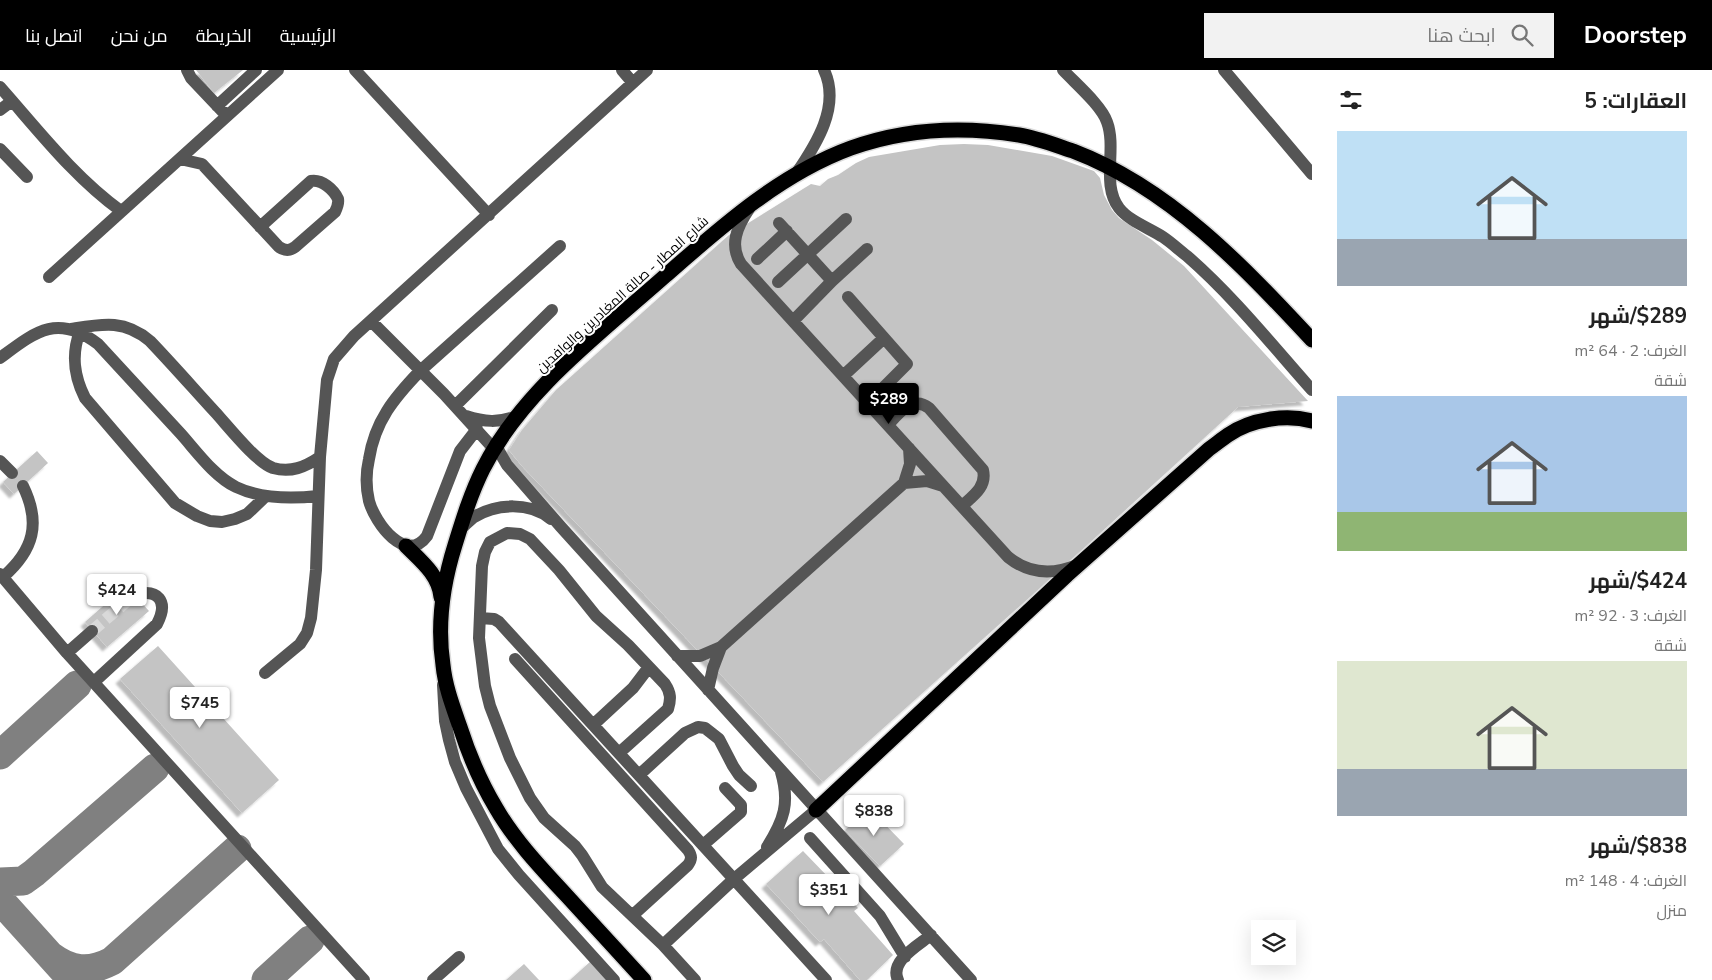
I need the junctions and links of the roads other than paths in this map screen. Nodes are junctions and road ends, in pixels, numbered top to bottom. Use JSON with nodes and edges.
{"nodes":[{"id":1,"x":187,"y":70,"type":"edge"},
{"id":2,"x":256,"y":70,"type":"edge"},
{"id":3,"x":278,"y":70,"type":"edge"},
{"id":4,"x":355,"y":70,"type":"edge"},
{"id":5,"x":622,"y":70,"type":"edge"},
{"id":6,"x":647,"y":70,"type":"edge"},
{"id":7,"x":824,"y":70,"type":"edge"},
{"id":8,"x":1063,"y":70,"type":"edge"},
{"id":9,"x":1224,"y":70,"type":"edge"},
{"id":10,"x":633,"y":83,"type":"junction"},
{"id":11,"x":0,"y":87,"type":"edge"},
{"id":12,"x":12,"y":101,"type":"junction"},
{"id":13,"x":217,"y":106,"type":"junction"},
{"id":14,"x":0,"y":110,"type":"edge"},
{"id":15,"x":227,"y":116,"type":"junction"},
{"id":16,"x":201,"y":140,"type":"junction"},
{"id":17,"x":0,"y":149,"type":"edge"},
{"id":18,"x":180,"y":159,"type":"junction"},
{"id":19,"x":202,"y":164,"type":"junction"},
{"id":20,"x":1110,"y":168,"type":"junction"},
{"id":21,"x":796,"y":174,"type":"junction"},
{"id":22,"x":1312,"y":174,"type":"edge"},
{"id":23,"x":27,"y":177,"type":"dead end"},
{"id":24,"x":753,"y":203,"type":"junction"},
{"id":25,"x":121,"y":211,"type":"junction"},
{"id":26,"x":489,"y":215,"type":"junction"},
{"id":27,"x":846,"y":219,"type":"dead end"},
{"id":28,"x":260,"y":227,"type":"junction"},
{"id":29,"x":560,"y":246,"type":"dead end"},
{"id":30,"x":867,"y":249,"type":"dead end"},
{"id":31,"x":808,"y":254,"type":"junction"},
{"id":32,"x":757,"y":259,"type":"dead end"},
{"id":33,"x":49,"y":277,"type":"dead end"},
{"id":34,"x":832,"y":281,"type":"junction"},
{"id":35,"x":778,"y":282,"type":"dead end"},
{"id":36,"x":848,"y":297,"type":"dead end"},
{"id":37,"x":552,"y":310,"type":"dead end"},
{"id":38,"x":371,"y":321,"type":"junction"},
{"id":39,"x":793,"y":321,"type":"junction"},
{"id":40,"x":74,"y":330,"type":"junction"},
{"id":41,"x":884,"y":338,"type":"junction"},
{"id":42,"x":1312,"y":340,"type":"edge"},
{"id":43,"x":0,"y":358,"type":"edge"},
{"id":44,"x":420,"y":371,"type":"junction"},
{"id":45,"x":843,"y":376,"type":"junction"},
{"id":46,"x":1312,"y":390,"type":"edge"},
{"id":47,"x":459,"y":410,"type":"junction"},
{"id":48,"x":902,"y":410,"type":"junction"},
{"id":49,"x":517,"y":416,"type":"junction"},
{"id":50,"x":1312,"y":421,"type":"edge"},
{"id":51,"x":888,"y":425,"type":"junction"},
{"id":52,"x":477,"y":429,"type":"junction"},
{"id":53,"x":495,"y":447,"type":"junction"},
{"id":54,"x":909,"y":448,"type":"junction"},
{"id":55,"x":320,"y":457,"type":"junction"},
{"id":56,"x":0,"y":461,"type":"edge"},
{"id":57,"x":12,"y":473,"type":"dead end"},
{"id":58,"x":904,"y":483,"type":"junction"},
{"id":59,"x":23,"y":486,"type":"dead end"},
{"id":60,"x":944,"y":486,"type":"junction"},
{"id":61,"x":266,"y":496,"type":"junction"},
{"id":62,"x":318,"y":496,"type":"junction"},
{"id":63,"x":962,"y":506,"type":"junction"},
{"id":64,"x":561,"y":527,"type":"junction"},
{"id":65,"x":460,"y":530,"type":"junction"},
{"id":66,"x":406,"y":546,"type":"junction"},
{"id":67,"x":1078,"y":565,"type":"junction"},
{"id":68,"x":1,"y":575,"type":"edge"},
{"id":69,"x":134,"y":595,"type":"tunnel mouth"},
{"id":70,"x":442,"y":615,"type":"junction"},
{"id":71,"x":480,"y":618,"type":"junction"},
{"id":72,"x":92,"y":631,"type":"tunnel mouth"},
{"id":73,"x":721,"y":647,"type":"junction"},
{"id":74,"x":67,"y":653,"type":"junction"},
{"id":75,"x":677,"y":656,"type":"junction"},
{"id":76,"x":515,"y":659,"type":"dead end"},
{"id":77,"x":442,"y":664,"type":"junction"},
{"id":78,"x":649,"y":668,"type":"junction"},
{"id":79,"x":264,"y":673,"type":"dead end"},
{"id":80,"x":94,"y":682,"type":"junction"},
{"id":81,"x":708,"y":690,"type":"junction"},
{"id":82,"x":593,"y":724,"type":"junction"},
{"id":83,"x":619,"y":753,"type":"junction"},
{"id":84,"x":780,"y":770,"type":"junction"},
{"id":85,"x":639,"y":775,"type":"junction"},
{"id":86,"x":751,"y":786,"type":"dead end"},
{"id":87,"x":725,"y":788,"type":"dead end"},
{"id":88,"x":816,"y":810,"type":"junction"},
{"id":89,"x":810,"y":838,"type":"dead end"},
{"id":90,"x":703,"y":845,"type":"junction"},
{"id":91,"x":759,"y":858,"type":"junction"},
{"id":92,"x":734,"y":879,"type":"junction"},
{"id":93,"x":633,"y":916,"type":"junction"},
{"id":94,"x":931,"y":935,"type":"junction"},
{"id":95,"x":663,"y":945,"type":"junction"},
{"id":96,"x":459,"y":957,"type":"dead end"},
{"id":97,"x":905,"y":957,"type":"junction"},
{"id":98,"x":364,"y":980,"type":"edge"},
{"id":99,"x":433,"y":980,"type":"edge"},
{"id":100,"x":614,"y":980,"type":"edge"},
{"id":101,"x":644,"y":980,"type":"edge"},
{"id":102,"x":695,"y":980,"type":"edge"},
{"id":103,"x":826,"y":980,"type":"edge"},
{"id":104,"x":898,"y":980,"type":"edge"},
{"id":105,"x":971,"y":980,"type":"edge"}],
"edges":[{"from":1,"to":13,"type":"lane"},
{"from":2,"to":13,"type":"lane"},
{"from":3,"to":15,"type":"lane"},
{"from":4,"to":26,"type":"lane"},
{"from":5,"to":10,"type":"lane"},
{"from":6,"to":10,"type":"lane"},
{"from":7,"to":21,"type":"lane"},
{"from":8,"to":20,"type":"lane"},
{"from":9,"to":22,"type":"lane"},
{"from":10,"to":26,"type":"lane"},
{"from":11,"to":12,"type":"lane"},
{"from":12,"to":14,"type":"lane"},
{"from":12,"to":25,"type":"lane"},
{"from":13,"to":15,"type":"lane"},
{"from":15,"to":16,"type":"lane"},
{"from":16,"to":18,"type":"lane"},
{"from":16,"to":19,"type":"lane"},
{"from":17,"to":23,"type":"lane"},
{"from":18,"to":19,"type":"lane"},
{"from":18,"to":25,"type":"lane"},
{"from":19,"to":28,"type":"lane"},
{"from":20,"to":21,"type":"highway","name":"شارع المطار - صالة المغادرين والوافدين"},
{"from":20,"to":42,"type":"highway","name":"شارع المطار - صالة المغادرين والوافدين"},
{"from":20,"to":46,"type":"lane"},
{"from":21,"to":24,"type":"highway","name":"شارع المطار - صالة المغادرين والوافدين"},
{"from":24,"to":39,"type":"lane"},
{"from":24,"to":49,"type":"highway","name":"شارع المطار - صالة المغادرين والوافدين"},
{"from":25,"to":33,"type":"lane"},
{"from":26,"to":38,"type":"lane"},
{"from":27,"to":31,"type":"lane"},
{"from":28,"to":28,"type":"lane"},
{"from":29,"to":44,"type":"lane"},
{"from":30,"to":34,"type":"lane"},
{"from":31,"to":32,"type":"lane"},
{"from":31,"to":34,"type":"lane"},
{"from":31,"to":35,"type":"lane"},
{"from":34,"to":39,"type":"lane"},
{"from":36,"to":41,"type":"lane"},
{"from":37,"to":47,"type":"lane"},
{"from":38,"to":44,"type":"lane"},
{"from":38,"to":55,"type":"lane"},
{"from":39,"to":45,"type":"lane"},
{"from":40,"to":43,"type":"lane"},
{"from":40,"to":55,"type":"lane"},
{"from":40,"to":61,"type":"lane"},
{"from":40,"to":61,"type":"lane"},
{"from":41,"to":45,"type":"lane"},
{"from":41,"to":48,"type":"lane"},
{"from":44,"to":47,"type":"lane"},
{"from":44,"to":66,"type":"lane"},
{"from":45,"to":51,"type":"lane"},
{"from":47,"to":49,"type":"lane"},
{"from":47,"to":52,"type":"lane"},
{"from":48,"to":51,"type":"lane"},
{"from":48,"to":63,"type":"lane"},
{"from":49,"to":53,"type":"highway","name":"شارع المطار - صالة المغادرين والوافدين"},
{"from":50,"to":67,"type":"highway"},
{"from":51,"to":54,"type":"lane"},
{"from":52,"to":53,"type":"lane"},
{"from":52,"to":66,"type":"lane"},
{"from":53,"to":64,"type":"lane"},
{"from":53,"to":65,"type":"highway","name":"شارع المطار - صالة المغادرين والوافدين"},
{"from":54,"to":58,"type":"lane"},
{"from":54,"to":60,"type":"lane"},
{"from":55,"to":62,"type":"lane"},
{"from":56,"to":57,"type":"lane"},
{"from":58,"to":60,"type":"lane"},
{"from":58,"to":73,"type":"lane"},
{"from":59,"to":68,"type":"lane"},
{"from":60,"to":63,"type":"lane"},
{"from":61,"to":62,"type":"lane"},
{"from":62,"to":79,"type":"lane"},
{"from":63,"to":67,"type":"lane"},
{"from":64,"to":65,"type":"lane"},
{"from":64,"to":75,"type":"lane"},
{"from":65,"to":70,"type":"highway","name":"شارع المطار - صالة المغادرين والوافدين"},
{"from":66,"to":70,"type":"highway"},
{"from":67,"to":88,"type":"highway"},
{"from":68,"to":74,"type":"lane"},
{"from":69,"to":80,"type":"lane"},
{"from":70,"to":77,"type":"highway","name":"شارع المطار - صالة المغادرين والوافدين"},
{"from":71,"to":78,"type":"lane"},
{"from":71,"to":82,"type":"lane"},
{"from":71,"to":93,"type":"lane"},
{"from":72,"to":74,"type":"lane"},
{"from":73,"to":75,"type":"lane"},
{"from":73,"to":81,"type":"lane"},
{"from":74,"to":80,"type":"lane"},
{"from":75,"to":81,"type":"lane"},
{"from":76,"to":93,"type":"lane"},
{"from":77,"to":100,"type":"lane"},
{"from":77,"to":101,"type":"highway","name":"شارع المطار - صالة المغادرين والوافدين"},
{"from":78,"to":82,"type":"lane"},
{"from":78,"to":83,"type":"lane"},
{"from":80,"to":98,"type":"lane"},
{"from":81,"to":84,"type":"lane"},
{"from":82,"to":83,"type":"lane"},
{"from":83,"to":85,"type":"lane"},
{"from":84,"to":88,"type":"lane"},
{"from":84,"to":91,"type":"lane"},
{"from":85,"to":86,"type":"lane"},
{"from":85,"to":90,"type":"lane"},
{"from":87,"to":90,"type":"lane"},
{"from":88,"to":91,"type":"lane"},
{"from":88,"to":94,"type":"lane"},
{"from":89,"to":97,"type":"lane"},
{"from":90,"to":92,"type":"lane"},
{"from":91,"to":92,"type":"lane"},
{"from":92,"to":95,"type":"lane"},
{"from":92,"to":103,"type":"lane"},
{"from":93,"to":95,"type":"lane"},
{"from":94,"to":97,"type":"lane"},
{"from":94,"to":105,"type":"lane"},
{"from":95,"to":102,"type":"lane"},
{"from":96,"to":99,"type":"lane"},
{"from":97,"to":104,"type":"lane"}]}
